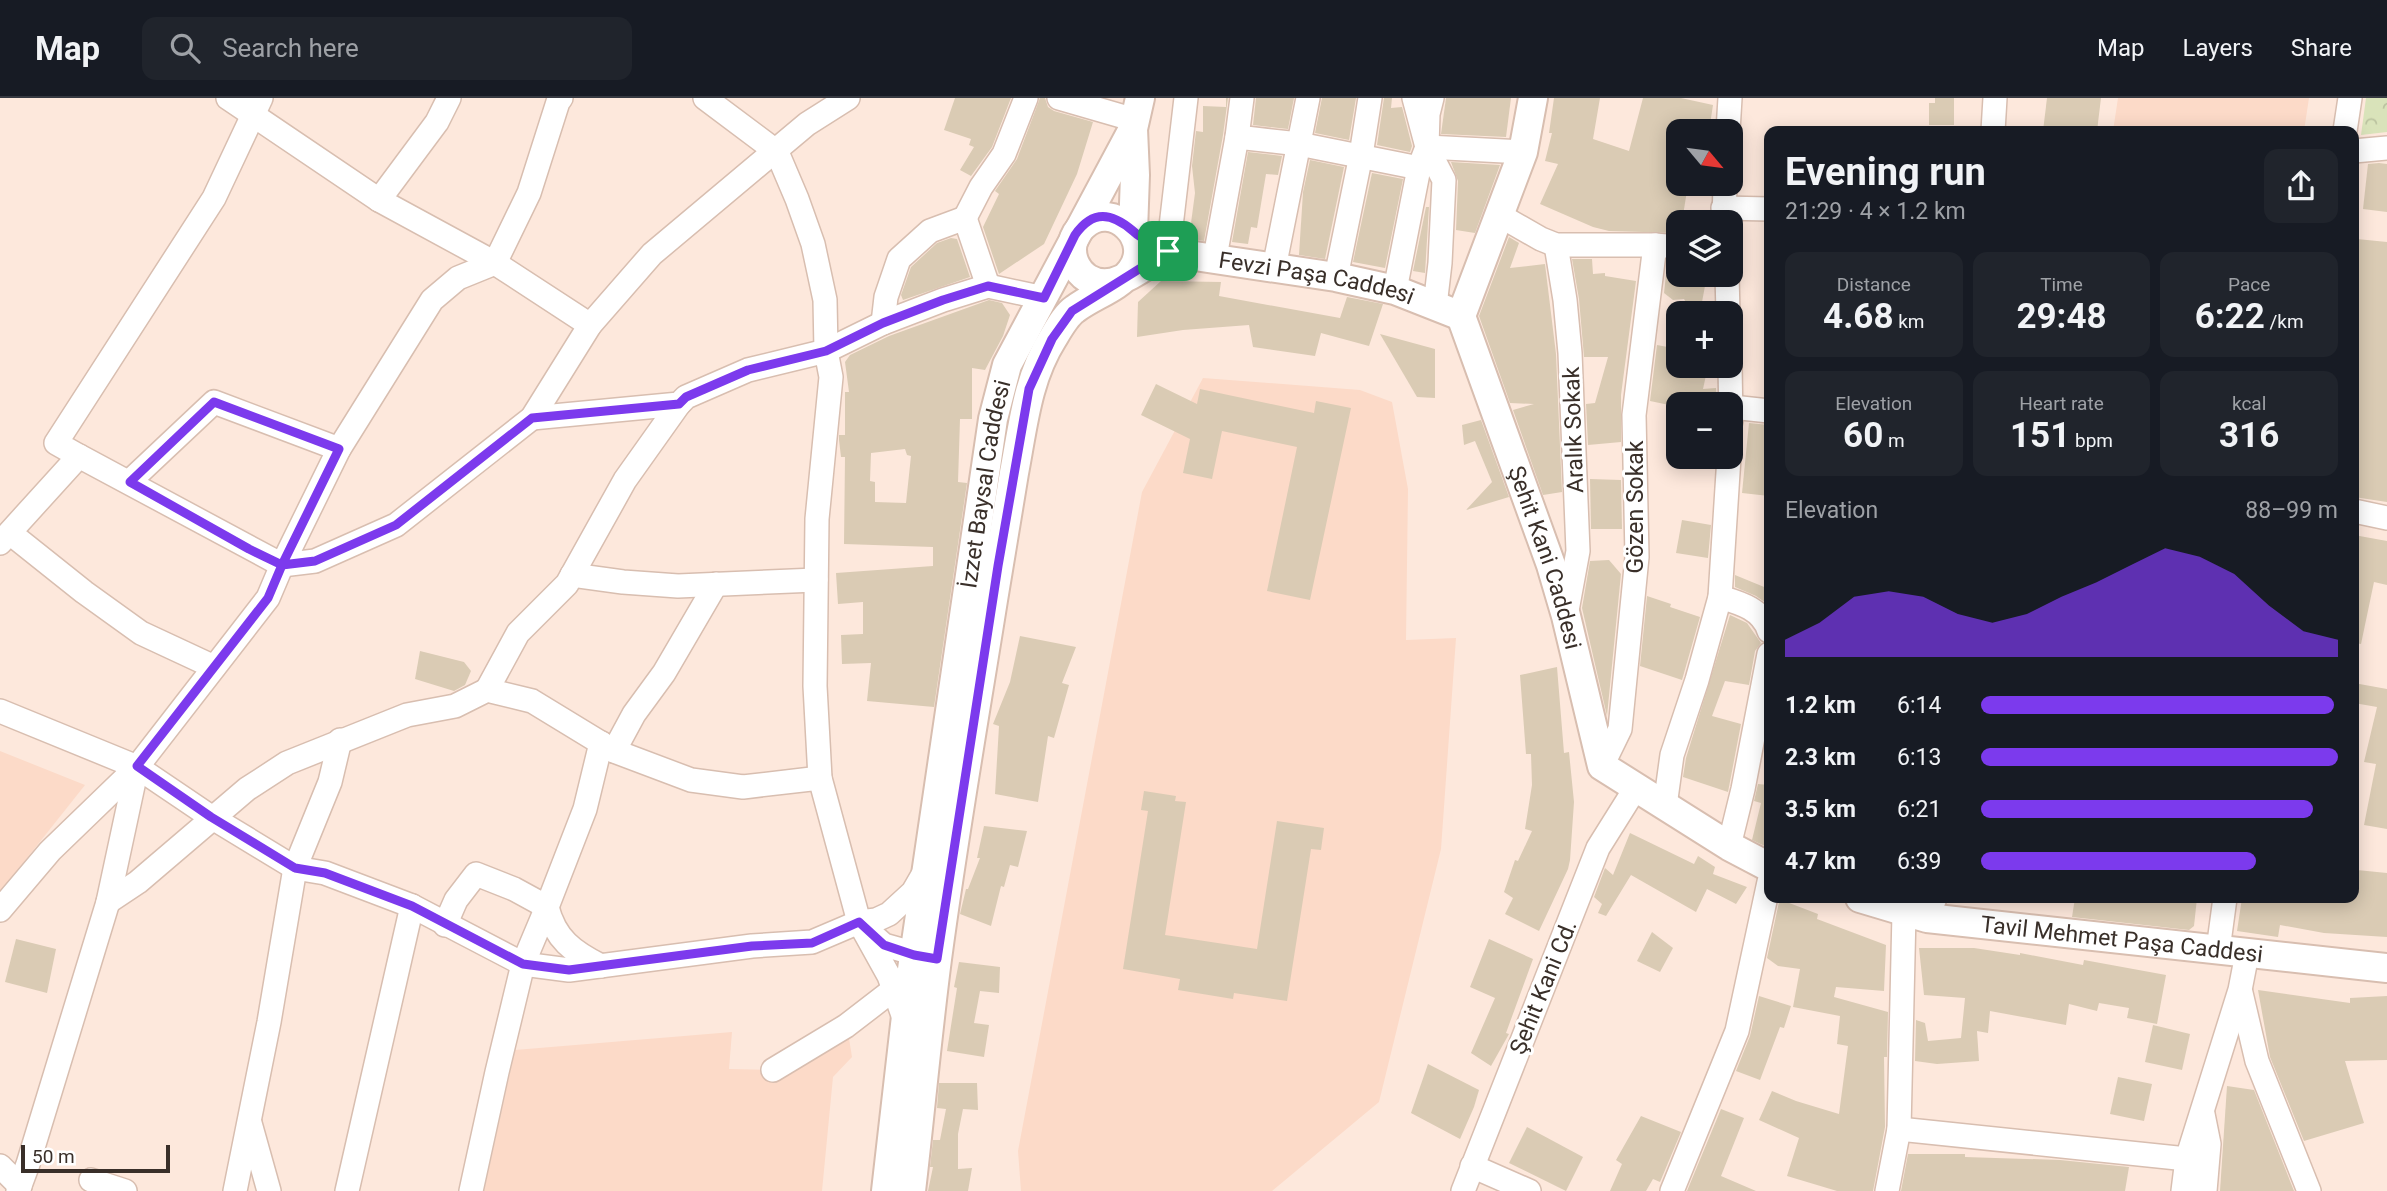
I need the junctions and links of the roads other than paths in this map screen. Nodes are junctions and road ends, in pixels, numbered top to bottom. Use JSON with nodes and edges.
{"nodes":[{"id":1,"x":228,"y":98,"type":"edge"},
{"id":2,"x":449,"y":98,"type":"edge"},
{"id":3,"x":561,"y":98,"type":"edge"},
{"id":4,"x":705,"y":98,"type":"edge"},
{"id":5,"x":848,"y":98,"type":"edge"},
{"id":6,"x":1026,"y":98,"type":"edge"},
{"id":7,"x":1059,"y":98,"type":"edge"},
{"id":8,"x":1186,"y":98,"type":"edge"},
{"id":9,"x":1242,"y":98,"type":"edge"},
{"id":10,"x":1308,"y":98,"type":"edge"},
{"id":11,"x":1370,"y":98,"type":"edge"},
{"id":12,"x":1414,"y":98,"type":"edge"},
{"id":13,"x":1432,"y":98,"type":"edge"},
{"id":14,"x":1533,"y":98,"type":"edge"},
{"id":15,"x":1730,"y":98,"type":"edge"},
{"id":16,"x":1995,"y":98,"type":"edge"},
{"id":17,"x":2350,"y":98,"type":"edge"},
{"id":18,"x":257,"y":107,"type":"edge"},
{"id":19,"x":1136,"y":116,"type":"edge"},
{"id":20,"x":1729,"y":119,"type":"edge"},
{"id":21,"x":1993,"y":126,"type":"edge"},
{"id":22,"x":2346,"y":126,"type":"edge"},
{"id":23,"x":1237,"y":136,"type":"junction"},
{"id":24,"x":1299,"y":144,"type":"junction"},
{"id":25,"x":2387,"y":148,"type":"edge"},
{"id":26,"x":2359,"y":151,"type":"edge"},
{"id":27,"x":777,"y":152,"type":"junction"},
{"id":28,"x":1523,"y":152,"type":"junction"},
{"id":29,"x":1361,"y":155,"type":"junction"},
{"id":30,"x":1423,"y":158,"type":"junction"},
{"id":31,"x":379,"y":200,"type":"junction"},
{"id":32,"x":1764,"y":210,"type":"edge"},
{"id":33,"x":1743,"y":212,"type":"edge"},
{"id":34,"x":1499,"y":215,"type":"junction"},
{"id":35,"x":965,"y":218,"type":"junction"},
{"id":36,"x":1133,"y":232,"type":"junction"},
{"id":37,"x":1075,"y":235,"type":"junction"},
{"id":38,"x":1556,"y":245,"type":"junction"},
{"id":39,"x":1655,"y":245,"type":"junction"},
{"id":40,"x":1666,"y":246,"type":"edge"},
{"id":41,"x":1168,"y":251,"type":"junction"},
{"id":42,"x":1215,"y":257,"type":"junction"},
{"id":43,"x":495,"y":263,"type":"junction"},
{"id":44,"x":1274,"y":268,"type":"junction"},
{"id":45,"x":1126,"y":277,"type":"junction"},
{"id":46,"x":1336,"y":277,"type":"junction"},
{"id":47,"x":988,"y":286,"type":"junction"},
{"id":48,"x":1395,"y":290,"type":"junction"},
{"id":49,"x":1044,"y":298,"type":"junction"},
{"id":50,"x":1434,"y":306,"type":"junction"},
{"id":51,"x":1461,"y":316,"type":"junction"},
{"id":52,"x":883,"y":323,"type":"junction"},
{"id":53,"x":590,"y":325,"type":"junction"},
{"id":54,"x":826,"y":351,"type":"junction"},
{"id":55,"x":679,"y":404,"type":"junction"},
{"id":56,"x":1743,"y":408,"type":"edge"},
{"id":57,"x":1764,"y":410,"type":"edge"},
{"id":58,"x":532,"y":418,"type":"junction"},
{"id":59,"x":339,"y":449,"type":"junction"},
{"id":60,"x":79,"y":456,"type":"junction"},
{"id":61,"x":1727,"y":469,"type":"edge"},
{"id":62,"x":130,"y":482,"type":"junction"},
{"id":63,"x":2359,"y":512,"type":"edge"},
{"id":64,"x":2387,"y":518,"type":"edge"},
{"id":65,"x":5,"y":538,"type":"edge"},
{"id":66,"x":282,"y":565,"type":"junction"},
{"id":67,"x":572,"y":575,"type":"junction"},
{"id":68,"x":816,"y":580,"type":"junction"},
{"id":69,"x":716,"y":584,"type":"junction"},
{"id":70,"x":1720,"y":597,"type":"junction"},
{"id":71,"x":1566,"y":615,"type":"junction"},
{"id":72,"x":1764,"y":619,"type":"edge"},
{"id":73,"x":214,"y":667,"type":"junction"},
{"id":74,"x":1764,"y":680,"type":"edge"},
{"id":75,"x":487,"y":690,"type":"junction"},
{"id":76,"x":0,"y":711,"type":"edge"},
{"id":77,"x":340,"y":740,"type":"junction"},
{"id":78,"x":607,"y":747,"type":"junction"},
{"id":79,"x":137,"y":766,"type":"junction"},
{"id":80,"x":1602,"y":766,"type":"junction"},
{"id":81,"x":821,"y":778,"type":"junction"},
{"id":82,"x":1635,"y":789,"type":"junction"},
{"id":83,"x":1665,"y":806,"type":"junction"},
{"id":84,"x":211,"y":817,"type":"junction"},
{"id":85,"x":1728,"y":846,"type":"junction"},
{"id":86,"x":1764,"y":864,"type":"edge"},
{"id":87,"x":927,"y":867,"type":"junction"},
{"id":88,"x":295,"y":868,"type":"junction"},
{"id":89,"x":108,"y":902,"type":"junction"},
{"id":90,"x":1764,"y":903,"type":"edge"},
{"id":91,"x":1886,"y":903,"type":"edge"},
{"id":92,"x":2224,"y":903,"type":"edge"},
{"id":93,"x":412,"y":906,"type":"junction"},
{"id":94,"x":547,"y":907,"type":"junction"},
{"id":95,"x":0,"y":910,"type":"edge"},
{"id":96,"x":1922,"y":910,"type":"edge"},
{"id":97,"x":859,"y":922,"type":"junction"},
{"id":98,"x":445,"y":925,"type":"junction"},
{"id":99,"x":2218,"y":950,"type":"junction"},
{"id":100,"x":2247,"y":954,"type":"junction"},
{"id":101,"x":925,"y":957,"type":"junction"},
{"id":102,"x":523,"y":964,"type":"junction"},
{"id":103,"x":601,"y":966,"type":"junction"},
{"id":104,"x":2387,"y":968,"type":"edge"},
{"id":105,"x":894,"y":989,"type":"junction"},
{"id":106,"x":2240,"y":990,"type":"junction"},
{"id":107,"x":918,"y":1021,"type":"junction"},
{"id":108,"x":2254,"y":1047,"type":"junction"},
{"id":109,"x":2219,"y":1060,"type":"junction"},
{"id":110,"x":773,"y":1070,"type":"dead end"},
{"id":111,"x":2203,"y":1111,"type":"junction"},
{"id":112,"x":250,"y":1119,"type":"junction"},
{"id":113,"x":1899,"y":1129,"type":"junction"},
{"id":114,"x":2187,"y":1159,"type":"junction"},
{"id":115,"x":0,"y":1166,"type":"edge"},
{"id":116,"x":1472,"y":1166,"type":"junction"},
{"id":117,"x":91,"y":1180,"type":"dead end"},
{"id":118,"x":19,"y":1188,"type":"edge"},
{"id":119,"x":125,"y":1191,"type":"edge"},
{"id":120,"x":235,"y":1191,"type":"edge"},
{"id":121,"x":269,"y":1191,"type":"edge"},
{"id":122,"x":347,"y":1191,"type":"edge"},
{"id":123,"x":471,"y":1191,"type":"edge"},
{"id":124,"x":886,"y":1191,"type":"edge"},
{"id":125,"x":911,"y":1191,"type":"edge"},
{"id":126,"x":1463,"y":1191,"type":"edge"},
{"id":127,"x":1529,"y":1191,"type":"edge"},
{"id":128,"x":1672,"y":1191,"type":"edge"},
{"id":129,"x":1887,"y":1191,"type":"edge"},
{"id":130,"x":2183,"y":1191,"type":"edge"},
{"id":131,"x":2205,"y":1191,"type":"edge"},
{"id":132,"x":2309,"y":1191,"type":"edge"}],
"edges":[{"from":1,"to":18,"type":"street"},
{"from":2,"to":31,"type":"street"},
{"from":3,"to":43,"type":"street"},
{"from":4,"to":27,"type":"street"},
{"from":5,"to":27,"type":"street"},
{"from":6,"to":35,"type":"street"},
{"from":7,"to":19,"type":"street"},
{"from":8,"to":41,"type":"street"},
{"from":9,"to":23,"type":"street"},
{"from":10,"to":24,"type":"street"},
{"from":11,"to":29,"type":"street"},
{"from":12,"to":30,"type":"street"},
{"from":13,"to":30,"type":"street"},
{"from":14,"to":28,"type":"main road"},
{"from":15,"to":20,"type":"street"},
{"from":16,"to":21,"type":"street"},
{"from":17,"to":22,"type":"street"},
{"from":18,"to":31,"type":"street"},
{"from":18,"to":60,"type":"street"},
{"from":19,"to":36,"type":"main road"},
{"from":19,"to":37,"type":"main road","name":"İzzet Baysal Caddesi"},
{"from":23,"to":24,"type":"street"},
{"from":23,"to":42,"type":"street"},
{"from":24,"to":29,"type":"street"},
{"from":24,"to":44,"type":"street"},
{"from":25,"to":26,"type":"street"},
{"from":27,"to":53,"type":"street"},
{"from":27,"to":54,"type":"street"},
{"from":28,"to":30,"type":"street"},
{"from":28,"to":34,"type":"main road"},
{"from":29,"to":30,"type":"street"},
{"from":29,"to":46,"type":"street"},
{"from":30,"to":48,"type":"street"},
{"from":30,"to":50,"type":"street"},
{"from":31,"to":43,"type":"street"},
{"from":32,"to":33,"type":"street"},
{"from":34,"to":38,"type":"street"},
{"from":34,"to":51,"type":"main road"},
{"from":35,"to":47,"type":"street"},
{"from":35,"to":52,"type":"street"},
{"from":36,"to":37,"type":"main road"},
{"from":36,"to":41,"type":"main road"},
{"from":36,"to":45,"type":"main road"},
{"from":37,"to":45,"type":"main road"},
{"from":37,"to":49,"type":"main road","name":"İzzet Baysal Caddesi"},
{"from":38,"to":39,"type":"street"},
{"from":38,"to":71,"type":"street","name":"Aralık Sokak"},
{"from":39,"to":40,"type":"street"},
{"from":39,"to":80,"type":"street","name":"Gözen Sokak"},
{"from":41,"to":42,"type":"main road","name":"Fevzi Paşa Caddesi"},
{"from":41,"to":45,"type":"main road","name":"İzzet Baysal Caddesi"},
{"from":42,"to":44,"type":"main road","name":"Fevzi Paşa Caddesi"},
{"from":43,"to":53,"type":"street"},
{"from":43,"to":59,"type":"street"},
{"from":44,"to":46,"type":"main road","name":"Fevzi Paşa Caddesi"},
{"from":45,"to":101,"type":"main road","name":"İzzet Baysal Caddesi"},
{"from":46,"to":48,"type":"main road","name":"Fevzi Paşa Caddesi"},
{"from":47,"to":49,"type":"street"},
{"from":47,"to":52,"type":"street"},
{"from":48,"to":50,"type":"main road","name":"Fevzi Paşa Caddesi"},
{"from":49,"to":87,"type":"main road","name":"İzzet Baysal Caddesi"},
{"from":50,"to":51,"type":"main road","name":"Fevzi Paşa Caddesi"},
{"from":51,"to":71,"type":"main road","name":"Şehit Kani Caddesi"},
{"from":52,"to":54,"type":"street"},
{"from":53,"to":58,"type":"street"},
{"from":54,"to":55,"type":"street"},
{"from":54,"to":68,"type":"street"},
{"from":55,"to":58,"type":"street"},
{"from":55,"to":67,"type":"street"},
{"from":56,"to":57,"type":"street"},
{"from":58,"to":66,"type":"street"},
{"from":59,"to":62,"type":"street"},
{"from":59,"to":66,"type":"street"},
{"from":60,"to":62,"type":"street"},
{"from":60,"to":65,"type":"street"},
{"from":61,"to":70,"type":"street"},
{"from":62,"to":66,"type":"street"},
{"from":63,"to":64,"type":"street"},
{"from":65,"to":73,"type":"street"},
{"from":66,"to":73,"type":"street"},
{"from":67,"to":69,"type":"street"},
{"from":67,"to":75,"type":"street"},
{"from":68,"to":69,"type":"street"},
{"from":68,"to":81,"type":"street"},
{"from":69,"to":78,"type":"street"},
{"from":70,"to":72,"type":"street"},
{"from":70,"to":83,"type":"street"},
{"from":71,"to":80,"type":"main road","name":"Şehit Kani Caddesi"},
{"from":73,"to":79,"type":"street"},
{"from":74,"to":85,"type":"street"},
{"from":75,"to":77,"type":"street"},
{"from":75,"to":78,"type":"street"},
{"from":76,"to":79,"type":"street"},
{"from":77,"to":84,"type":"street"},
{"from":77,"to":88,"type":"street"},
{"from":78,"to":81,"type":"street"},
{"from":78,"to":94,"type":"street"},
{"from":79,"to":84,"type":"street"},
{"from":79,"to":89,"type":"street"},
{"from":79,"to":95,"type":"street"},
{"from":80,"to":82,"type":"main road"},
{"from":81,"to":97,"type":"street"},
{"from":82,"to":83,"type":"main road"},
{"from":82,"to":116,"type":"street","name":"Şehit Kani Cd."},
{"from":83,"to":85,"type":"main road"},
{"from":84,"to":88,"type":"street"},
{"from":84,"to":89,"type":"street"},
{"from":85,"to":86,"type":"main road"},
{"from":87,"to":97,"type":"street"},
{"from":87,"to":101,"type":"main road","name":"İzzet Baysal Caddesi"},
{"from":88,"to":93,"type":"street"},
{"from":88,"to":112,"type":"street"},
{"from":89,"to":118,"type":"street"},
{"from":90,"to":128,"type":"street"},
{"from":91,"to":96,"type":"main road","name":"Tavil Mehmet Paşa Caddesi"},
{"from":92,"to":99,"type":"street"},
{"from":93,"to":98,"type":"street"},
{"from":93,"to":122,"type":"street"},
{"from":94,"to":98,"type":"street"},
{"from":94,"to":102,"type":"street"},
{"from":94,"to":103,"type":"street"},
{"from":96,"to":99,"type":"main road","name":"Tavil Mehmet Paşa Caddesi"},
{"from":96,"to":113,"type":"street"},
{"from":97,"to":101,"type":"street"},
{"from":97,"to":103,"type":"street"},
{"from":97,"to":105,"type":"street"},
{"from":98,"to":102,"type":"street"},
{"from":99,"to":100,"type":"main road","name":"Tavil Mehmet Paşa Caddesi"},
{"from":100,"to":104,"type":"main road","name":"Tavil Mehmet Paşa Caddesi"},
{"from":100,"to":106,"type":"street"},
{"from":101,"to":107,"type":"main road","name":"İzzet Baysal Caddesi"},
{"from":102,"to":103,"type":"street"},
{"from":102,"to":123,"type":"street"},
{"from":105,"to":107,"type":"street"},
{"from":105,"to":110,"type":"street"},
{"from":106,"to":108,"type":"street"},
{"from":106,"to":109,"type":"street"},
{"from":107,"to":124,"type":"main road","name":"İzzet Baysal Caddesi"},
{"from":107,"to":125,"type":"main road","name":"İzzet Baysal Caddesi"},
{"from":108,"to":109,"type":"street"},
{"from":108,"to":132,"type":"street"},
{"from":109,"to":111,"type":"street"},
{"from":111,"to":114,"type":"street"},
{"from":111,"to":131,"type":"street"},
{"from":112,"to":120,"type":"street"},
{"from":112,"to":121,"type":"street"},
{"from":113,"to":114,"type":"street"},
{"from":113,"to":129,"type":"street"},
{"from":114,"to":130,"type":"street"},
{"from":115,"to":118,"type":"street"},
{"from":116,"to":126,"type":"street","name":"Şehit Kani Cd."},
{"from":116,"to":127,"type":"street"},
{"from":117,"to":119,"type":"street"}]}
